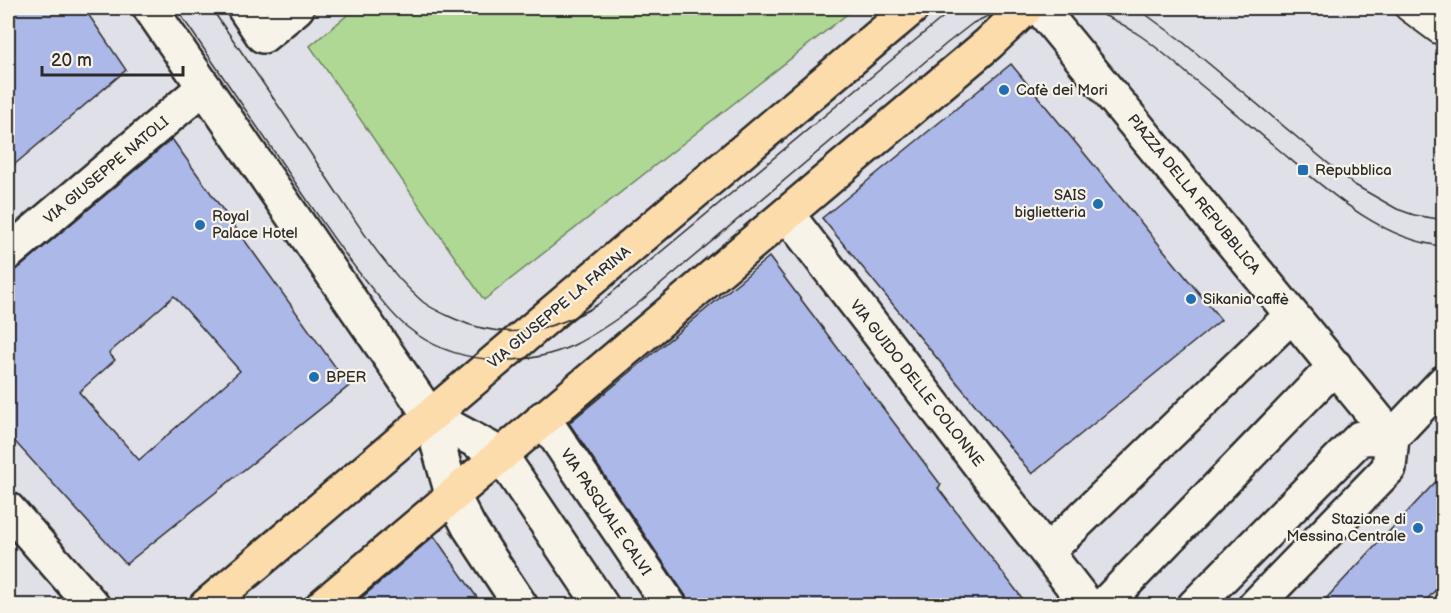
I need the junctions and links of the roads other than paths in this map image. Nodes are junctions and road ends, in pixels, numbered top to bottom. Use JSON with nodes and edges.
{"nodes":[{"id":1,"x":150,"y":8,"type":"edge"},
{"id":2,"x":244,"y":8,"type":"edge"},
{"id":3,"x":297,"y":8,"type":"edge"},
{"id":4,"x":912,"y":8,"type":"edge"},
{"id":5,"x":1026,"y":8,"type":"edge"},
{"id":6,"x":1040,"y":8,"type":"edge"},
{"id":7,"x":1407,"y":8,"type":"edge"},
{"id":8,"x":1443,"y":32,"type":"edge"},
{"id":9,"x":204,"y":87,"type":"junction"},
{"id":10,"x":787,"y":214,"type":"junction"},
{"id":11,"x":8,"y":253,"type":"edge"},
{"id":12,"x":1292,"y":315,"type":"junction"},
{"id":13,"x":1335,"y":366,"type":"junction"},
{"id":14,"x":1443,"y":382,"type":"edge"},
{"id":15,"x":430,"y":416,"type":"junction"},
{"id":16,"x":543,"y":418,"type":"junction"},
{"id":17,"x":1392,"y":437,"type":"junction"},
{"id":18,"x":500,"y":454,"type":"junction"},
{"id":19,"x":452,"y":494,"type":"junction"},
{"id":20,"x":8,"y":509,"type":"edge"},
{"id":21,"x":1047,"y":552,"type":"junction"},
{"id":22,"x":93,"y":606,"type":"edge"},
{"id":23,"x":206,"y":606,"type":"edge"},
{"id":24,"x":322,"y":606,"type":"edge"},
{"id":25,"x":521,"y":606,"type":"edge"},
{"id":26,"x":602,"y":606,"type":"edge"},
{"id":27,"x":670,"y":606,"type":"edge"},
{"id":28,"x":1088,"y":606,"type":"edge"},
{"id":29,"x":1103,"y":606,"type":"edge"},
{"id":30,"x":1194,"y":606,"type":"edge"},
{"id":31,"x":1255,"y":606,"type":"edge"}],
"edges":[{"from":1,"to":9,"type":"street"},
{"from":2,"to":3,"type":"street"},
{"from":4,"to":15,"type":"main road","name":"VIA GIUSEPPE LA FARINA"},
{"from":5,"to":10,"type":"main road"},
{"from":6,"to":12,"type":"street","name":"PIAZZA DELLA REPUBBLICA"},
{"from":7,"to":8,"type":"lane"},
{"from":9,"to":11,"type":"street","name":"VIA GIUSEPPE NATOLI"},
{"from":9,"to":15,"type":"street"},
{"from":10,"to":16,"type":"main road"},
{"from":10,"to":21,"type":"street","name":"VIA GUIDO DELLE COLONNE"},
{"from":12,"to":13,"type":"street","name":"PIAZZA DELLA REPUBBLICA"},
{"from":12,"to":21,"type":"street"},
{"from":13,"to":17,"type":"street","name":"PIAZZA DELLA REPUBBLICA"},
{"from":13,"to":29,"type":"street"},
{"from":14,"to":17,"type":"street"},
{"from":15,"to":18,"type":"street"},
{"from":15,"to":19,"type":"street"},
{"from":15,"to":23,"type":"main road","name":"VIA GIUSEPPE LA FARINA"},
{"from":16,"to":18,"type":"main road"},
{"from":16,"to":27,"type":"street","name":"VIA PASQUALE CALVI"},
{"from":17,"to":30,"type":"street"},
{"from":17,"to":31,"type":"street"},
{"from":18,"to":19,"type":"main road"},
{"from":18,"to":26,"type":"street"},
{"from":19,"to":24,"type":"main road"},
{"from":19,"to":25,"type":"street"},
{"from":20,"to":22,"type":"street"},
{"from":21,"to":28,"type":"street","name":"VIA GUIDO DELLE COLONNE"}]}
